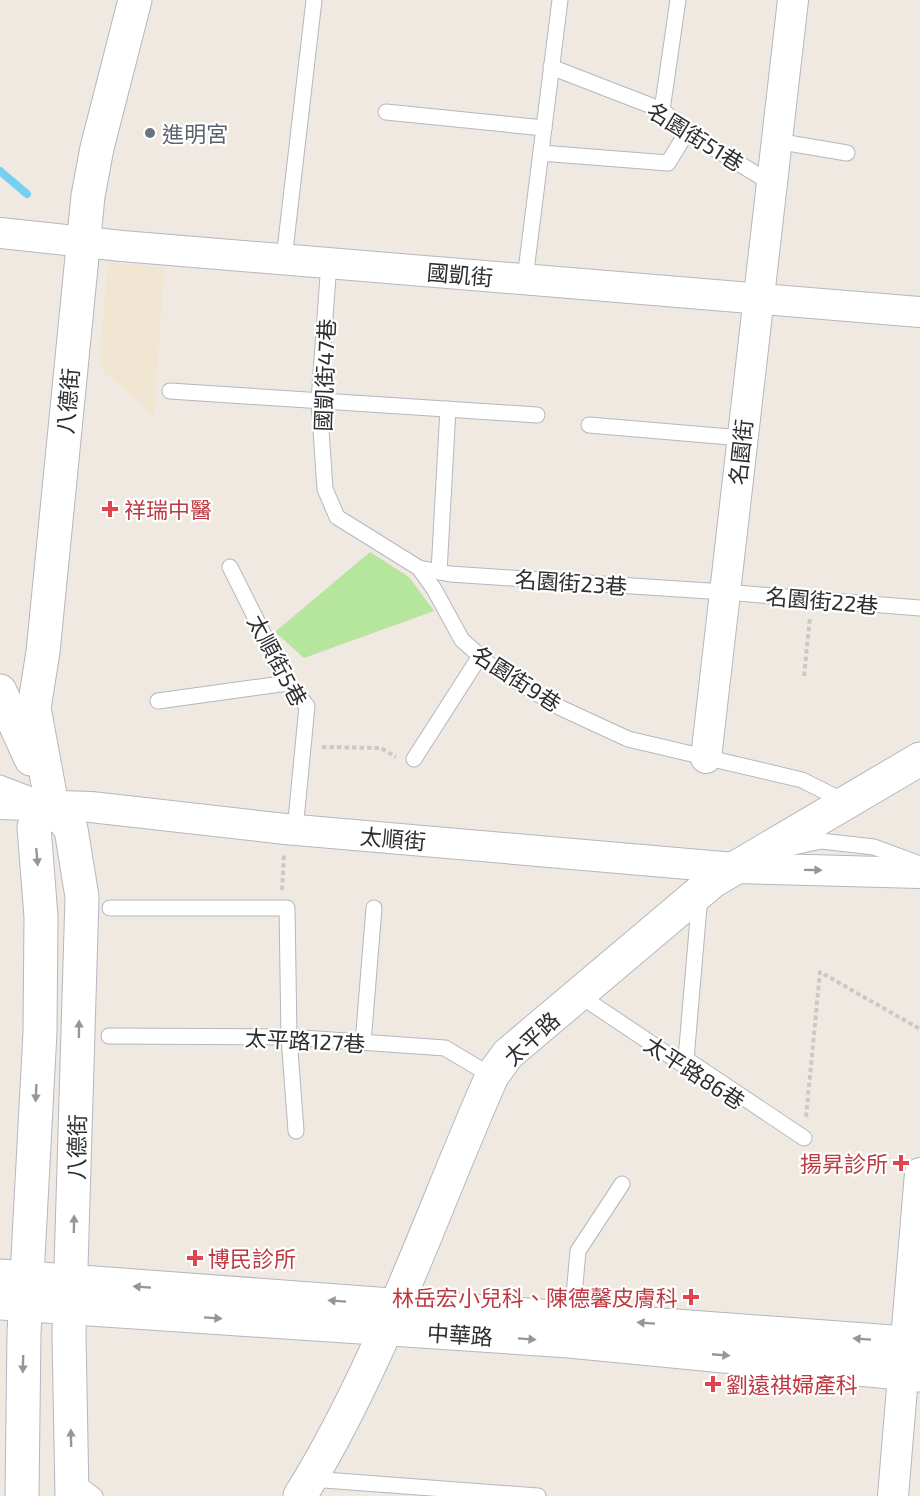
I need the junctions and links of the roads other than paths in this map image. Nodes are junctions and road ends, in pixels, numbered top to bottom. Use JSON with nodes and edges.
{"nodes":[{"id":1,"x":135,"y":0,"type":"edge"},
{"id":2,"x":314,"y":0,"type":"edge"},
{"id":3,"x":560,"y":0,"type":"edge"},
{"id":4,"x":678,"y":0,"type":"edge"},
{"id":5,"x":793,"y":0,"type":"edge"},
{"id":6,"x":551,"y":67,"type":"junction"},
{"id":7,"x":662,"y":110,"type":"junction"},
{"id":8,"x":386,"y":112,"type":"dead end"},
{"id":9,"x":544,"y":128,"type":"junction"},
{"id":10,"x":687,"y":132,"type":"junction"},
{"id":11,"x":776,"y":141,"type":"junction"},
{"id":12,"x":541,"y":153,"type":"junction"},
{"id":13,"x":847,"y":153,"type":"dead end"},
{"id":14,"x":771,"y":183,"type":"junction"},
{"id":15,"x":0,"y":234,"type":"edge"},
{"id":16,"x":83,"y":242,"type":"junction"},
{"id":17,"x":284,"y":259,"type":"junction"},
{"id":18,"x":328,"y":262,"type":"junction"},
{"id":19,"x":525,"y":279,"type":"junction"},
{"id":20,"x":758,"y":300,"type":"junction"},
{"id":21,"x":920,"y":312,"type":"edge"},
{"id":22,"x":170,"y":391,"type":"dead end"},
{"id":23,"x":319,"y":401,"type":"junction"},
{"id":24,"x":448,"y":409,"type":"junction"},
{"id":25,"x":537,"y":415,"type":"dead end"},
{"id":26,"x":589,"y":425,"type":"dead end"},
{"id":27,"x":742,"y":438,"type":"junction"},
{"id":28,"x":325,"y":489,"type":"joint"},
{"id":29,"x":230,"y":567,"type":"dead end"},
{"id":30,"x":419,"y":568,"type":"junction"},
{"id":31,"x":439,"y":572,"type":"junction"},
{"id":32,"x":724,"y":592,"type":"junction"},
{"id":33,"x":920,"y":609,"type":"edge"},
{"id":34,"x":480,"y":656,"type":"junction"},
{"id":35,"x":288,"y":683,"type":"junction"},
{"id":36,"x":0,"y":691,"type":"edge"},
{"id":37,"x":158,"y":701,"type":"dead end"},
{"id":38,"x":706,"y":758,"type":"junction"},
{"id":39,"x":414,"y":759,"type":"road end"},
{"id":40,"x":920,"y":759,"type":"edge"},
{"id":41,"x":0,"y":783,"type":"edge"},
{"id":42,"x":846,"y":802,"type":"junction"},
{"id":43,"x":0,"y":804,"type":"edge"},
{"id":44,"x":52,"y":804,"type":"junction"},
{"id":45,"x":290,"y":829,"type":"junction"},
{"id":46,"x":744,"y":862,"type":"junction"},
{"id":47,"x":920,"y":864,"type":"edge"},
{"id":48,"x":920,"y":873,"type":"edge"},
{"id":49,"x":700,"y":892,"type":"junction"},
{"id":50,"x":110,"y":908,"type":"dead end"},
{"id":51,"x":374,"y":908,"type":"dead end"},
{"id":52,"x":579,"y":995,"type":"junction"},
{"id":53,"x":109,"y":1036,"type":"dead end"},
{"id":54,"x":289,"y":1037,"type":"junction"},
{"id":55,"x":363,"y":1043,"type":"junction"},
{"id":56,"x":492,"y":1076,"type":"junction"},
{"id":57,"x":296,"y":1131,"type":"dead end"},
{"id":58,"x":920,"y":1173,"type":"edge"},
{"id":59,"x":622,"y":1184,"type":"dead end"},
{"id":60,"x":13,"y":1291,"type":"edge"},
{"id":61,"x":71,"y":1295,"type":"junction"},
{"id":62,"x":390,"y":1317,"type":"junction"},
{"id":63,"x":572,"y":1318,"type":"junction"},
{"id":64,"x":913,"y":1359,"type":"edge"},
{"id":65,"x":305,"y":1487,"type":"edge"},
{"id":66,"x":80,"y":1490,"type":"edge"},
{"id":67,"x":22,"y":1496,"type":"edge"},
{"id":68,"x":538,"y":1496,"type":"edge"},
{"id":69,"x":893,"y":1496,"type":"edge"}],
"edges":[{"from":1,"to":16,"type":"street","name":"八德街"},
{"from":2,"to":17,"type":"lane"},
{"from":3,"to":6,"type":"lane"},
{"from":4,"to":7,"type":"lane"},
{"from":5,"to":11,"type":"street","name":"名園街"},
{"from":6,"to":7,"type":"lane","name":"名園街51巷"},
{"from":6,"to":9,"type":"lane"},
{"from":7,"to":10,"type":"lane","name":"名園街51巷"},
{"from":8,"to":9,"type":"lane"},
{"from":9,"to":12,"type":"lane"},
{"from":10,"to":12,"type":"lane"},
{"from":10,"to":14,"type":"lane","name":"名園街51巷"},
{"from":11,"to":13,"type":"lane"},
{"from":11,"to":14,"type":"street","name":"名園街"},
{"from":12,"to":19,"type":"lane"},
{"from":14,"to":20,"type":"street","name":"名園街"},
{"from":15,"to":16,"type":"street","name":"國凱街"},
{"from":16,"to":17,"type":"street","name":"國凱街"},
{"from":16,"to":44,"type":"street","name":"八德街"},
{"from":17,"to":18,"type":"street","name":"國凱街"},
{"from":18,"to":19,"type":"street","name":"國凱街"},
{"from":18,"to":23,"type":"lane","name":"國凱街47巷"},
{"from":19,"to":20,"type":"street","name":"國凱街"},
{"from":20,"to":21,"type":"street","name":"國凱街"},
{"from":20,"to":27,"type":"street","name":"名園街"},
{"from":22,"to":23,"type":"lane"},
{"from":23,"to":24,"type":"lane"},
{"from":23,"to":28,"type":"lane","name":"國凱街47巷"},
{"from":24,"to":25,"type":"lane"},
{"from":24,"to":31,"type":"lane"},
{"from":26,"to":27,"type":"lane"},
{"from":27,"to":32,"type":"street","name":"名園街"},
{"from":28,"to":30,"type":"lane","name":"名園街9巷"},
{"from":29,"to":35,"type":"lane","name":"太順街5巷"},
{"from":30,"to":31,"type":"lane","name":"名園街23巷"},
{"from":30,"to":34,"type":"lane","name":"名園街9巷"},
{"from":31,"to":32,"type":"lane","name":"名園街23巷"},
{"from":32,"to":33,"type":"lane","name":"名園街22巷"},
{"from":32,"to":38,"type":"street","name":"名園街"},
{"from":34,"to":38,"type":"lane","name":"名園街9巷"},
{"from":34,"to":39,"type":"lane"},
{"from":35,"to":37,"type":"lane"},
{"from":35,"to":45,"type":"lane","name":"太順街5巷"},
{"from":36,"to":44,"type":"street"},
{"from":38,"to":42,"type":"lane"},
{"from":40,"to":42,"type":"street","name":"太平路"},
{"from":41,"to":44,"type":"lane"},
{"from":42,"to":46,"type":"street","name":"太平路"},
{"from":43,"to":44,"type":"street","name":"太順街"},
{"from":44,"to":45,"type":"street","name":"太順街"},
{"from":44,"to":60,"type":"street","name":"八德街","one_way":true},
{"from":61,"to":44,"type":"street","name":"八德街","one_way":true},
{"from":45,"to":46,"type":"street","name":"太順街"},
{"from":46,"to":47,"type":"lane"},
{"from":46,"to":48,"type":"street","name":"太順街","one_way":true},
{"from":46,"to":49,"type":"street","name":"太平路"},
{"from":49,"to":52,"type":"street","name":"太平路"},
{"from":49,"to":52,"type":"lane","name":"太平路86巷"},
{"from":50,"to":54,"type":"lane"},
{"from":51,"to":55,"type":"lane"},
{"from":52,"to":56,"type":"street","name":"太平路"},
{"from":53,"to":54,"type":"lane","name":"太平路127巷"},
{"from":54,"to":55,"type":"lane","name":"太平路127巷"},
{"from":54,"to":57,"type":"lane"},
{"from":55,"to":56,"type":"lane","name":"太平路127巷"},
{"from":56,"to":62,"type":"street","name":"太平路"},
{"from":58,"to":64,"type":"street"},
{"from":59,"to":63,"type":"lane"},
{"from":60,"to":61,"type":"street","name":"中華路"},
{"from":60,"to":67,"type":"street","name":"八德街","one_way":true},
{"from":61,"to":62,"type":"street","name":"中華路"},
{"from":66,"to":61,"type":"street","name":"八德街","one_way":true},
{"from":62,"to":63,"type":"street","name":"中華路"},
{"from":62,"to":64,"type":"street","name":"中華路","one_way":true},
{"from":62,"to":65,"type":"street","name":"太平路"},
{"from":64,"to":63,"type":"street","name":"中華路","one_way":true},
{"from":64,"to":69,"type":"street"},
{"from":65,"to":68,"type":"lane"}]}
